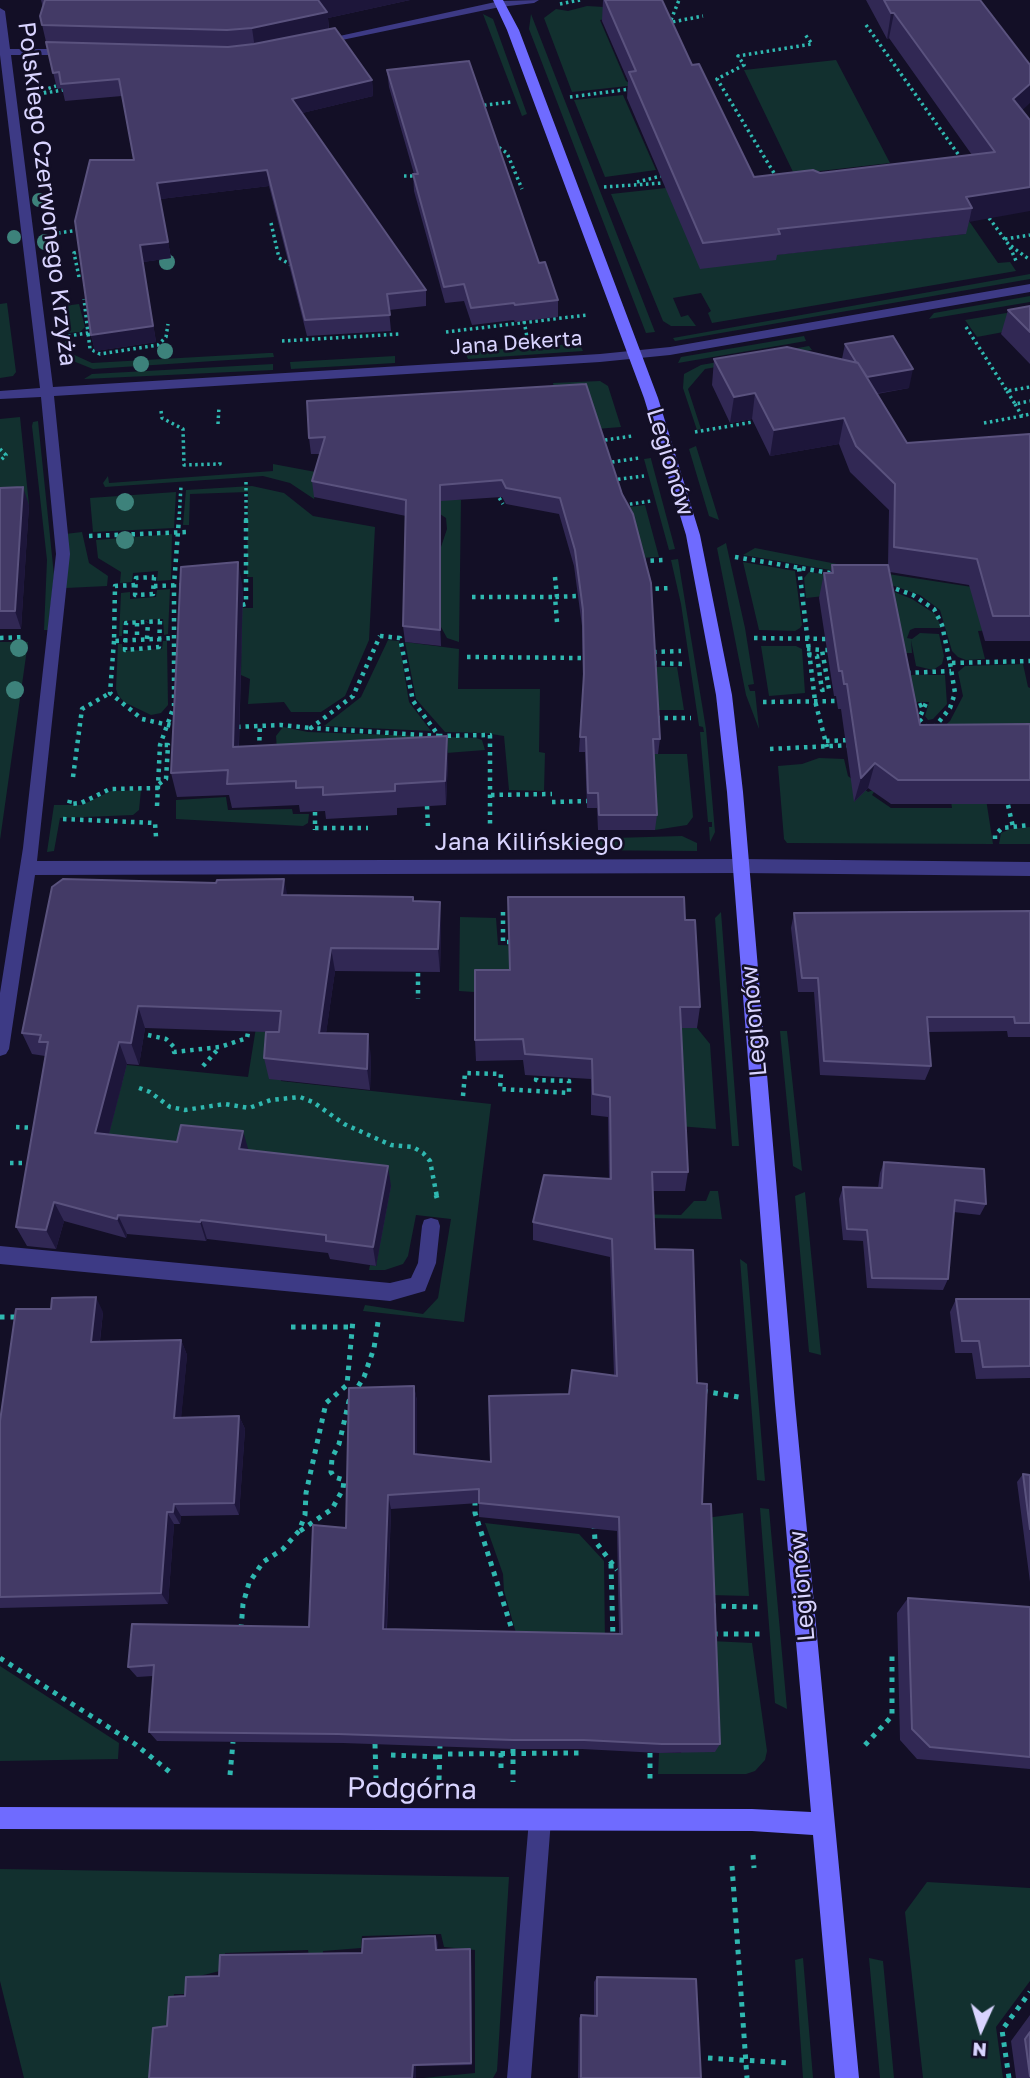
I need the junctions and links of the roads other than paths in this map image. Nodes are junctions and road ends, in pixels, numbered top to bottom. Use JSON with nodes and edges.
{"nodes":[{"id":1,"x":534,"y":0,"type":"edge"},
{"id":2,"x":499,"y":2,"type":"edge"},
{"id":3,"x":0,"y":11,"type":"edge"},
{"id":4,"x":312,"y":43,"type":"edge"},
{"id":5,"x":3,"y":52,"type":"edge"},
{"id":6,"x":88,"y":53,"type":"edge"},
{"id":7,"x":1030,"y":288,"type":"edge"},
{"id":8,"x":635,"y":355,"type":"junction"},
{"id":9,"x":47,"y":392,"type":"junction"},
{"id":10,"x":0,"y":395,"type":"edge"},
{"id":11,"x":741,"y":866,"type":"junction"},
{"id":12,"x":28,"y":868,"type":"junction"},
{"id":13,"x":1030,"y":869,"type":"edge"},
{"id":14,"x":8,"y":949,"type":"edge"},
{"id":15,"x":0,"y":1049,"type":"edge"},
{"id":16,"x":431,"y":1226,"type":"road end"},
{"id":17,"x":0,"y":1255,"type":"edge"},
{"id":18,"x":0,"y":1818,"type":"edge"},
{"id":19,"x":540,"y":1820,"type":"junction"},
{"id":20,"x":824,"y":1824,"type":"junction"},
{"id":21,"x":519,"y":2078,"type":"edge"},
{"id":22,"x":847,"y":2078,"type":"edge"}],
"edges":[{"from":1,"to":2,"type":"street"},
{"from":2,"to":4,"type":"street"},
{"from":2,"to":8,"type":"street","name":"Legionów"},
{"from":3,"to":5,"type":"street","name":"Polskiego Czerwonego Krzyża"},
{"from":5,"to":6,"type":"street"},
{"from":5,"to":9,"type":"street","name":"Polskiego Czerwonego Krzyża"},
{"from":7,"to":8,"type":"street","name":"Jana Dekerta"},
{"from":8,"to":9,"type":"street","name":"Jana Dekerta"},
{"from":8,"to":11,"type":"street","name":"Legionów"},
{"from":9,"to":10,"type":"street","name":"Jana Dekerta"},
{"from":9,"to":12,"type":"street","name":"Polskiego Czerwonego Krzyża"},
{"from":11,"to":12,"type":"street","name":"Jana Kilińskiego"},
{"from":11,"to":13,"type":"street","name":"Jana Kilińskiego"},
{"from":11,"to":20,"type":"street","name":"Legionów"},
{"from":12,"to":14,"type":"street","name":"Polskiego Czerwonego Krzyża"},
{"from":14,"to":15,"type":"street","name":"Polskiego Czerwonego Krzyża"},
{"from":16,"to":17,"type":"street"},
{"from":18,"to":19,"type":"street","name":"Podgórna"},
{"from":19,"to":20,"type":"street","name":"Podgórna"},
{"from":19,"to":21,"type":"street"},
{"from":20,"to":22,"type":"street","name":"Legionów"}]}
